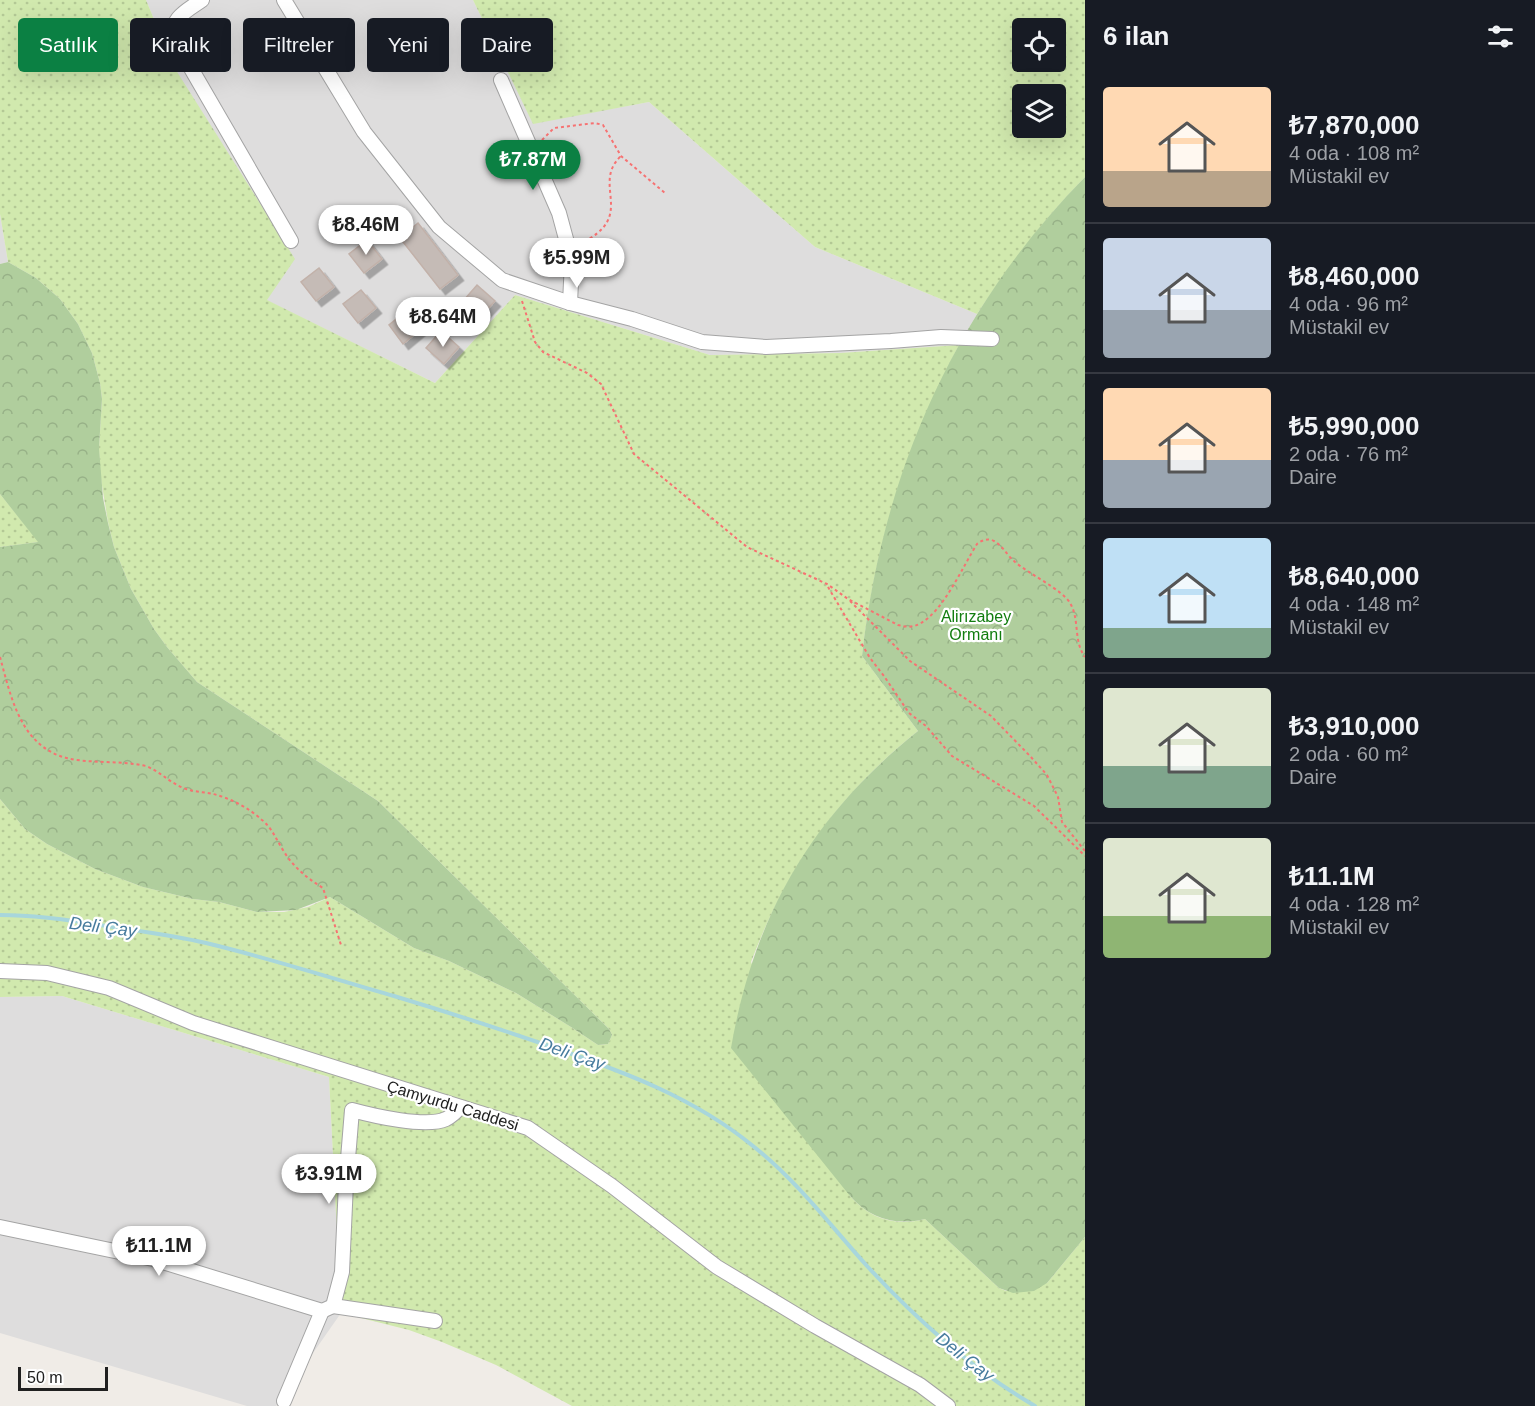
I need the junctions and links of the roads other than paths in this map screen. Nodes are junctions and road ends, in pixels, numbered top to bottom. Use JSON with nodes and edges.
{"nodes":[{"id":1,"x":202,"y":0,"type":"edge"},
{"id":2,"x":284,"y":0,"type":"edge"},
{"id":3,"x":501,"y":80,"type":"dead end"},
{"id":4,"x":291,"y":241,"type":"dead end"},
{"id":5,"x":570,"y":303,"type":"junction"},
{"id":6,"x":992,"y":339,"type":"dead end"},
{"id":7,"x":0,"y":971,"type":"edge"},
{"id":8,"x":460,"y":1107,"type":"junction"},
{"id":9,"x":0,"y":1227,"type":"edge"},
{"id":10,"x":327,"y":1308,"type":"junction"},
{"id":11,"x":435,"y":1321,"type":"dead end"},
{"id":12,"x":284,"y":1401,"type":"dead end"},
{"id":13,"x":948,"y":1406,"type":"edge"}],
"edges":[{"from":1,"to":4,"type":"street"},
{"from":2,"to":5,"type":"street"},
{"from":3,"to":5,"type":"street"},
{"from":5,"to":6,"type":"street"},
{"from":7,"to":8,"type":"street","name":"Çamyurdu Caddesi"},
{"from":8,"to":10,"type":"street"},
{"from":8,"to":13,"type":"street","name":"Çamyurdu Caddesi"},
{"from":9,"to":10,"type":"street"},
{"from":10,"to":11,"type":"street"},
{"from":10,"to":12,"type":"street"}]}
